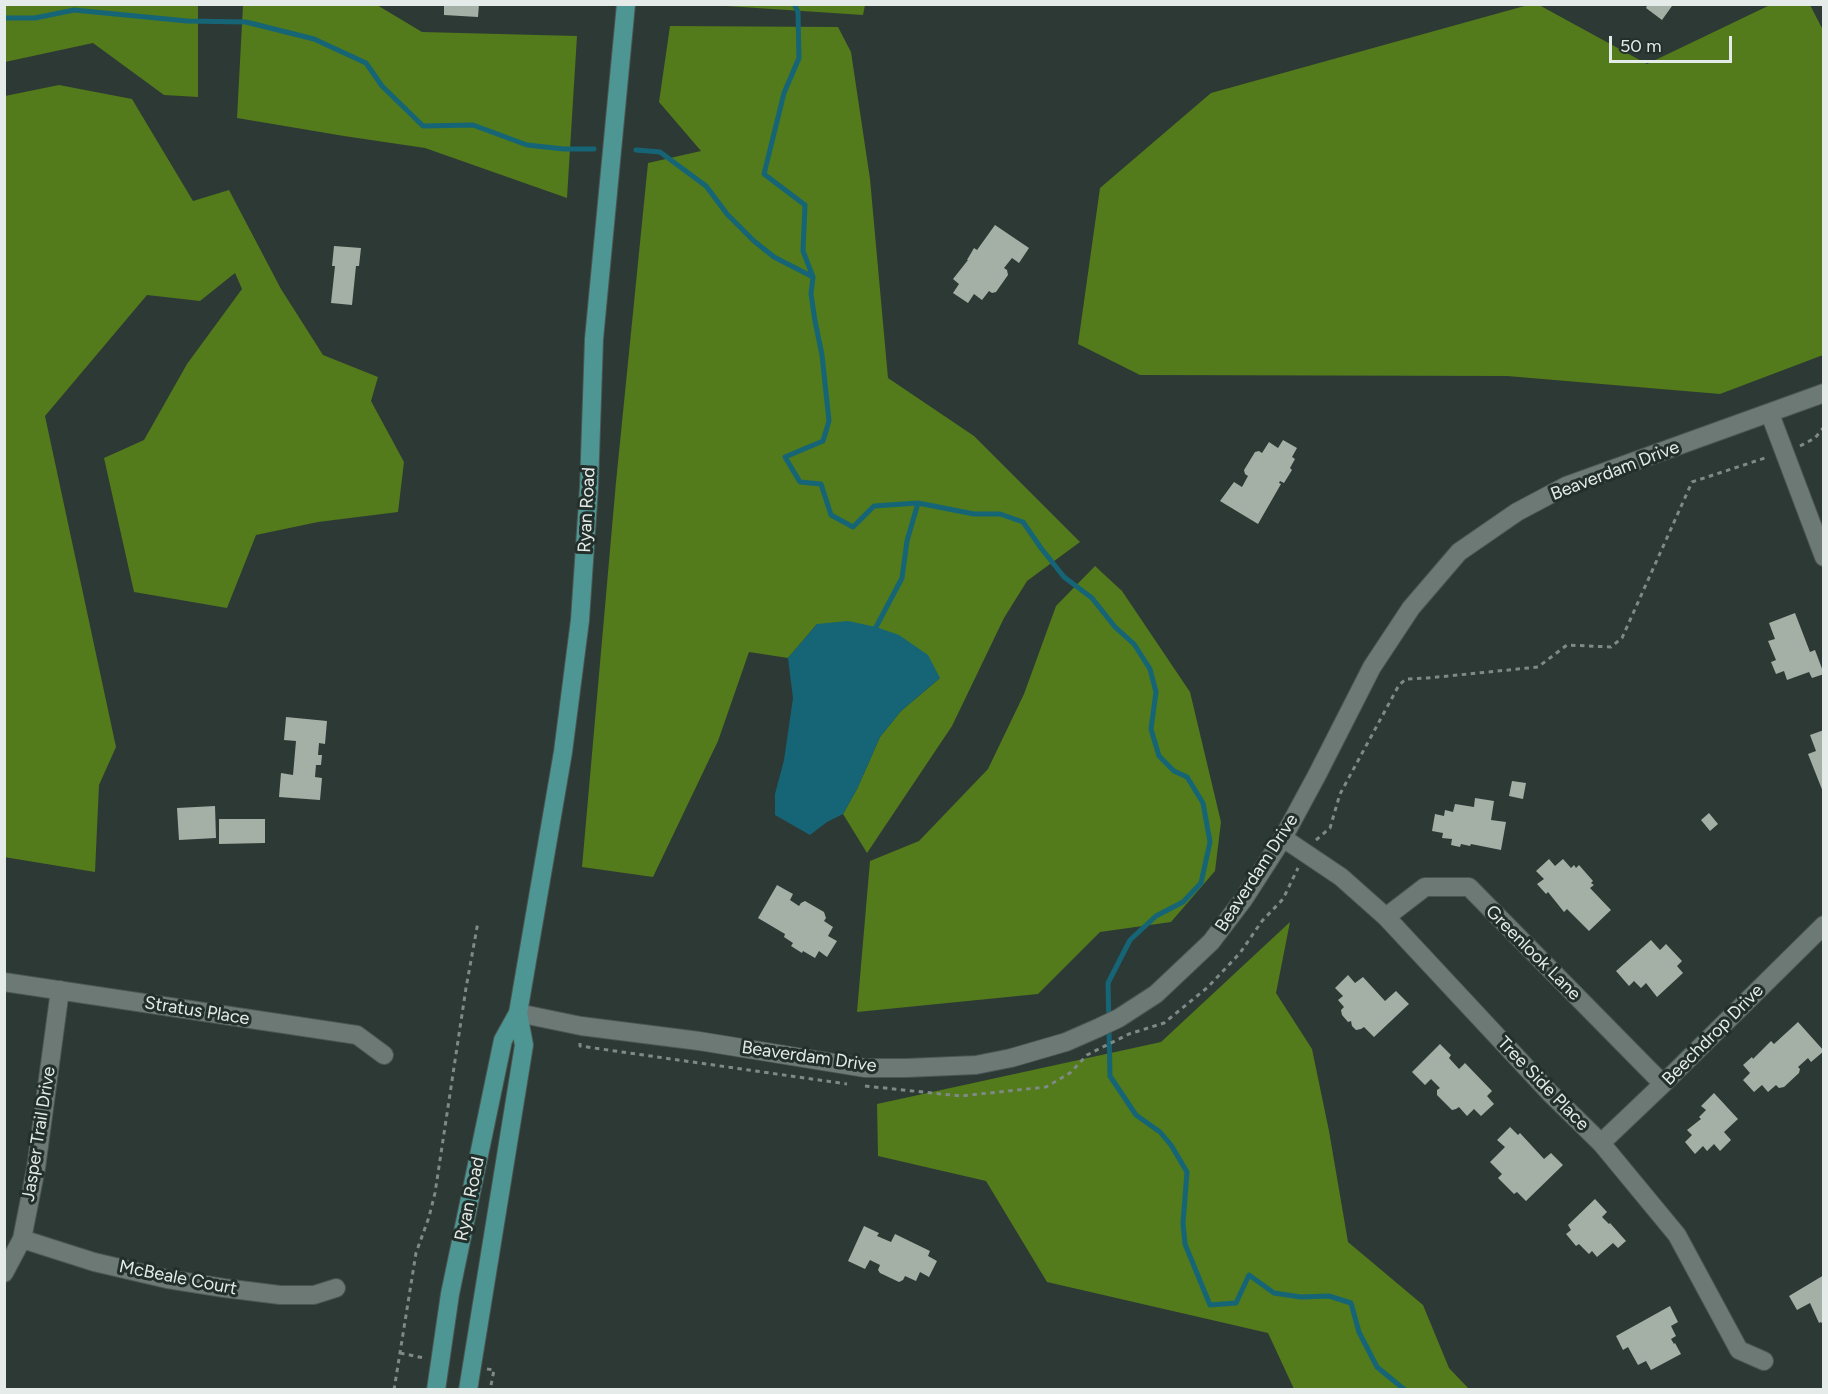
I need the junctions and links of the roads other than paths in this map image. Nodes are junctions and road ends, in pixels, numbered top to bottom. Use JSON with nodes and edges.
{"nodes":[{"id":1,"x":626,"y":4,"type":"edge"},
{"id":2,"x":1824,"y":393,"type":"edge"},
{"id":3,"x":1770,"y":414,"type":"junction"},
{"id":4,"x":1824,"y":557,"type":"edge"},
{"id":5,"x":1282,"y":838,"type":"junction"},
{"id":6,"x":1386,"y":917,"type":"junction"},
{"id":7,"x":1824,"y":925,"type":"edge"},
{"id":8,"x":4,"y":982,"type":"edge"},
{"id":9,"x":60,"y":990,"type":"junction"},
{"id":10,"x":519,"y":1013,"type":"junction"},
{"id":11,"x":384,"y":1055,"type":"dead end"},
{"id":12,"x":1663,"y":1084,"type":"junction"},
{"id":13,"x":1601,"y":1143,"type":"junction"},
{"id":14,"x":22,"y":1239,"type":"junction"},
{"id":15,"x":4,"y":1273,"type":"edge"},
{"id":16,"x":336,"y":1288,"type":"dead end"},
{"id":17,"x":1764,"y":1361,"type":"dead end"},
{"id":18,"x":436,"y":1389,"type":"edge"},
{"id":19,"x":468,"y":1389,"type":"edge"}],
"edges":[{"from":1,"to":10,"type":"main road","name":"Ryan Road"},
{"from":2,"to":3,"type":"street","name":"Beaverdam Drive"},
{"from":3,"to":4,"type":"street"},
{"from":3,"to":5,"type":"street","name":"Beaverdam Drive"},
{"from":5,"to":6,"type":"street","name":"Tree Side Place"},
{"from":5,"to":10,"type":"street","name":"Beaverdam Drive"},
{"from":6,"to":12,"type":"street","name":"Greenlook Lane"},
{"from":6,"to":13,"type":"street","name":"Tree Side Place"},
{"from":7,"to":12,"type":"street","name":"Beechdrop Drive"},
{"from":8,"to":9,"type":"street","name":"Stratus Place"},
{"from":9,"to":11,"type":"street","name":"Stratus Place"},
{"from":9,"to":14,"type":"street","name":"Jasper Trail Drive"},
{"from":10,"to":18,"type":"main road","name":"Ryan Road"},
{"from":10,"to":19,"type":"main road","name":"Ryan Road"},
{"from":12,"to":13,"type":"street","name":"Beechdrop Drive"},
{"from":13,"to":17,"type":"street","name":"Tree Side Place"},
{"from":14,"to":15,"type":"street","name":"Jasper Trail Drive"},
{"from":14,"to":16,"type":"street","name":"McBeale Court"}]}
